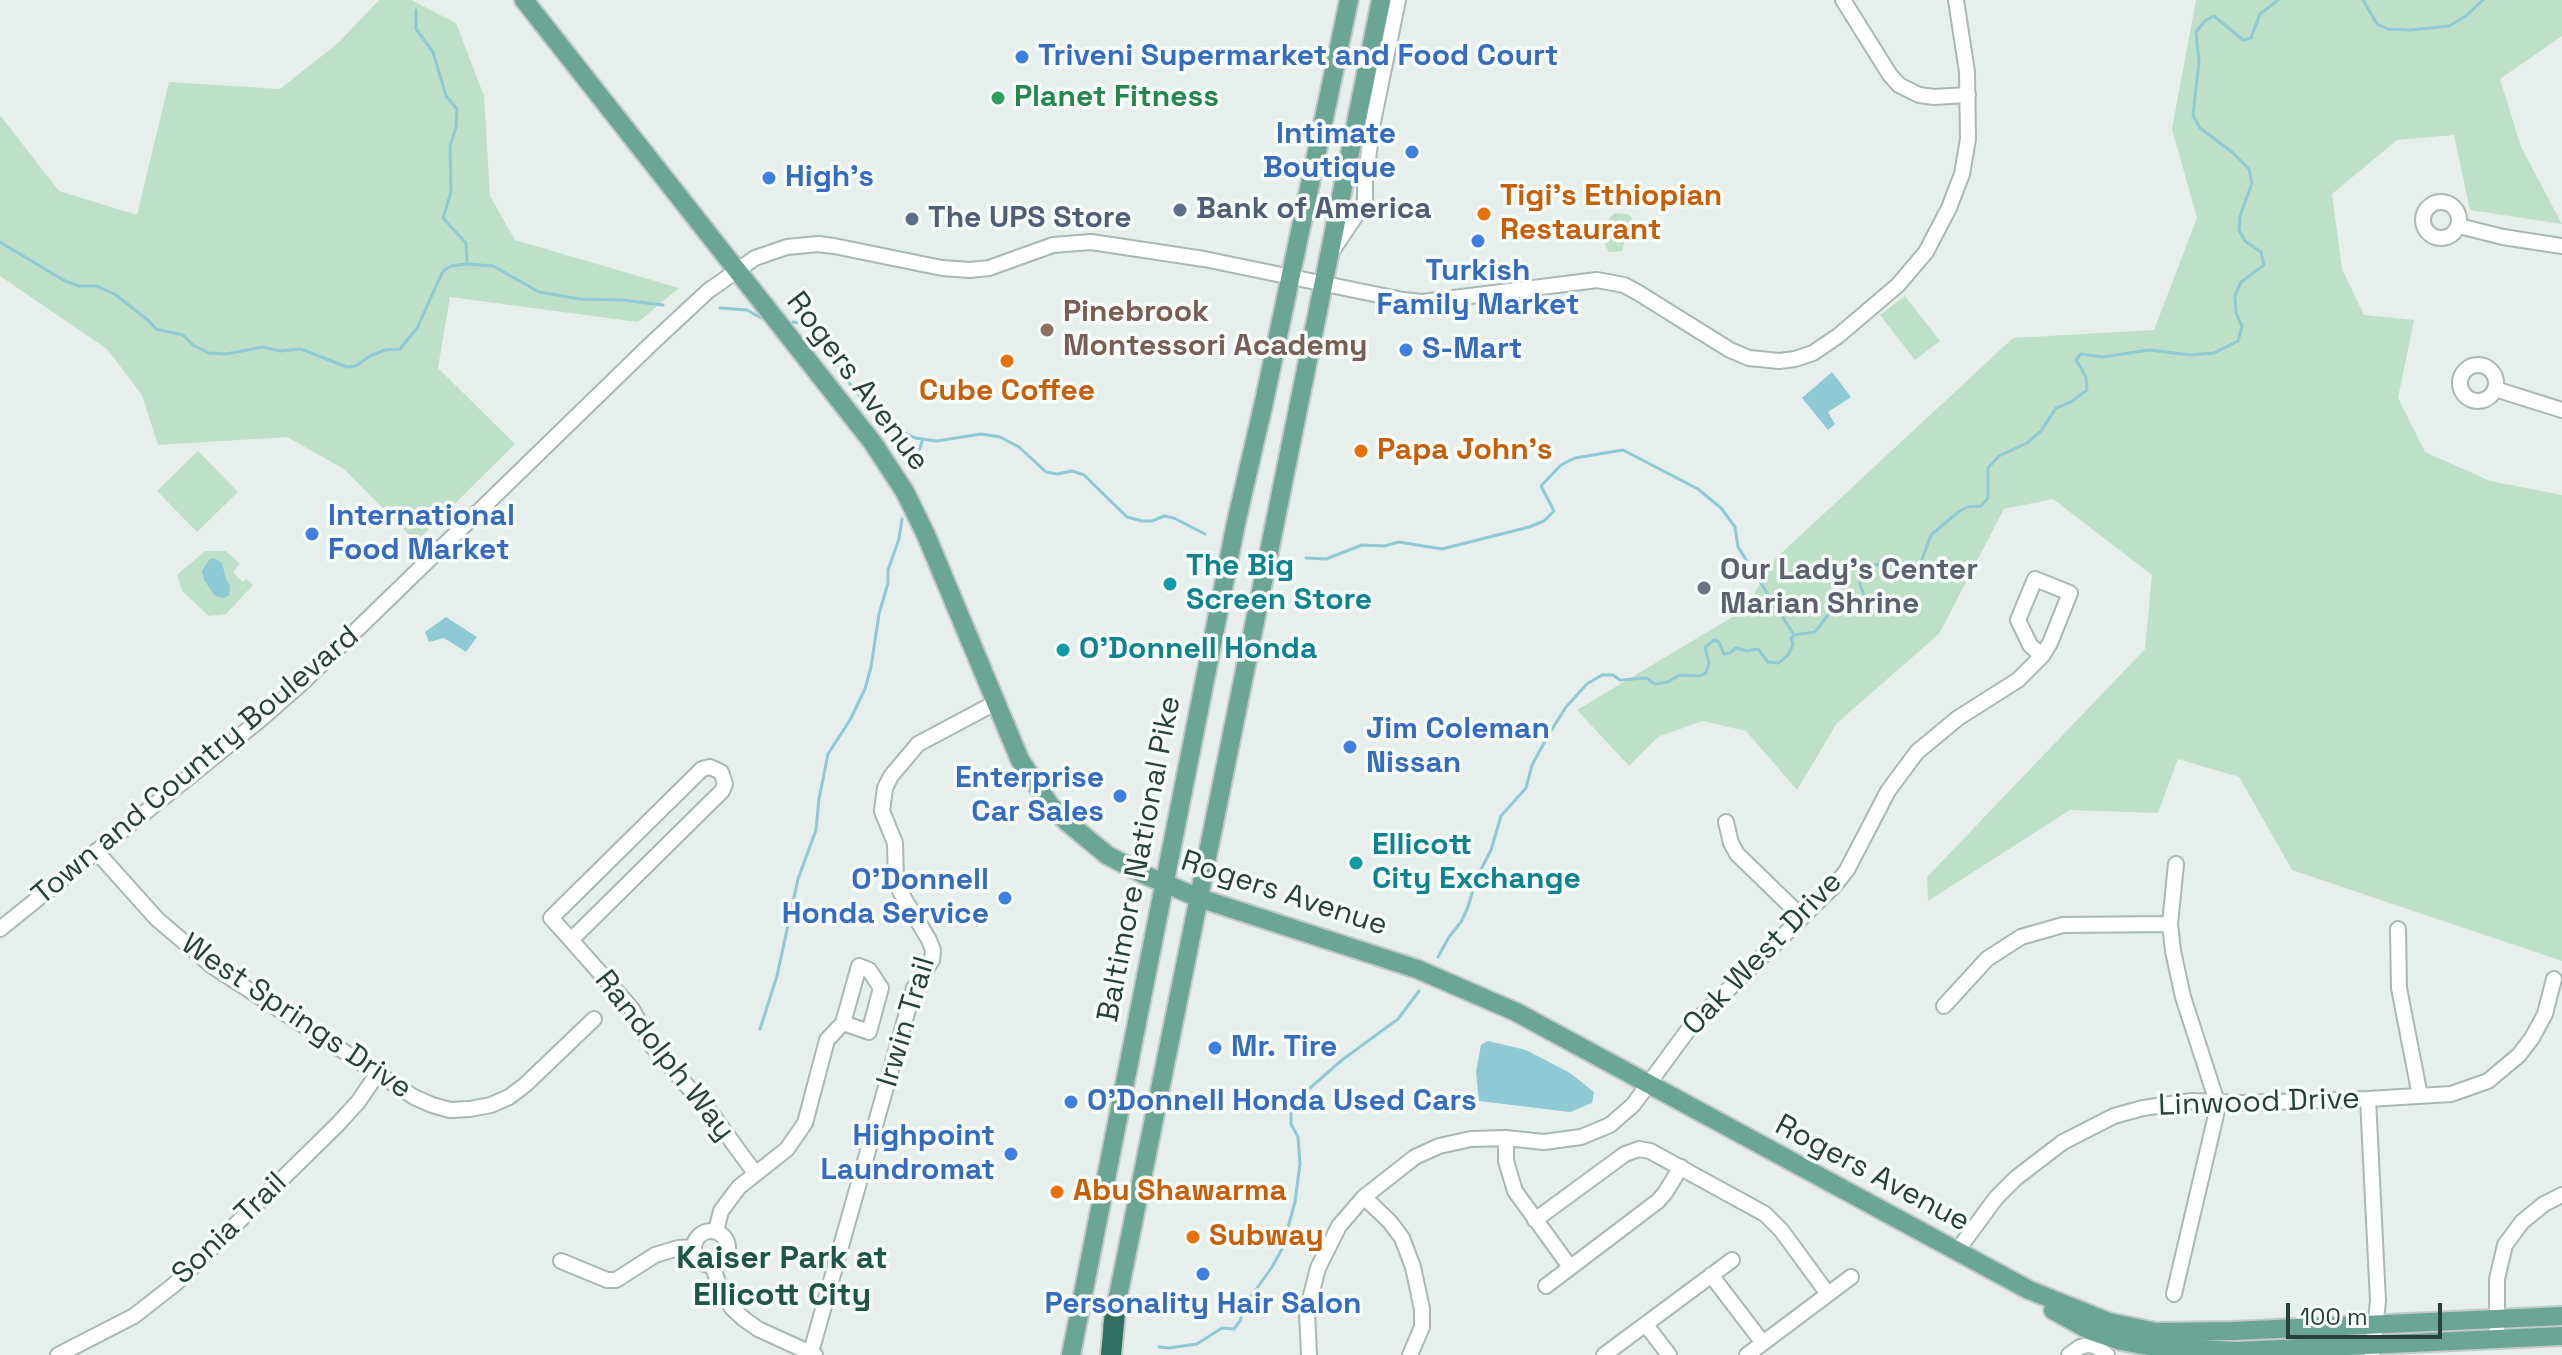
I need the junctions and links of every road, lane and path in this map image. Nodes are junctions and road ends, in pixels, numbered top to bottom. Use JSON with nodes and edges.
{"nodes":[{"id":1,"x":524,"y":0,"type":"edge"},
{"id":2,"x":1349,"y":0,"type":"edge"},
{"id":3,"x":1381,"y":0,"type":"edge"},
{"id":4,"x":1398,"y":0,"type":"edge"},
{"id":5,"x":1843,"y":0,"type":"edge"},
{"id":6,"x":1956,"y":0,"type":"edge"},
{"id":7,"x":1968,"y":95,"type":"junction"},
{"id":8,"x":2459,"y":226,"type":"dead end"},
{"id":9,"x":2562,"y":246,"type":"edge"},
{"id":10,"x":1331,"y":251,"type":"junction"},
{"id":11,"x":737,"y":268,"type":"junction"},
{"id":12,"x":1291,"y":277,"type":"junction"},
{"id":13,"x":1324,"y":283,"type":"junction"},
{"id":14,"x":2495,"y":389,"type":"dead end"},
{"id":15,"x":2562,"y":410,"type":"edge"},
{"id":16,"x":2042,"y":656,"type":"junction"},
{"id":17,"x":995,"y":703,"type":"junction"},
{"id":18,"x":1726,"y":822,"type":"dead end"},
{"id":19,"x":96,"y":851,"type":"junction"},
{"id":20,"x":2176,"y":864,"type":"dead end"},
{"id":21,"x":1164,"y":884,"type":"junction"},
{"id":22,"x":1199,"y":898,"type":"junction"},
{"id":23,"x":1802,"y":917,"type":"junction"},
{"id":24,"x":2170,"y":924,"type":"junction"},
{"id":25,"x":0,"y":929,"type":"edge"},
{"id":26,"x":2398,"y":929,"type":"dead end"},
{"id":27,"x":571,"y":940,"type":"junction"},
{"id":28,"x":2554,"y":979,"type":"dead end"},
{"id":29,"x":1944,"y":1006,"type":"dead end"},
{"id":30,"x":594,"y":1019,"type":"dead end"},
{"id":31,"x":843,"y":1023,"type":"dead end"},
{"id":32,"x":378,"y":1073,"type":"junction"},
{"id":33,"x":1649,"y":1086,"type":"junction"},
{"id":34,"x":2420,"y":1096,"type":"junction"},
{"id":35,"x":2368,"y":1099,"type":"junction"},
{"id":36,"x":2217,"y":1102,"type":"junction"},
{"id":37,"x":1506,"y":1138,"type":"junction"},
{"id":38,"x":1681,"y":1167,"type":"junction"},
{"id":39,"x":755,"y":1173,"type":"junction"},
{"id":40,"x":2562,"y":1195,"type":"edge"},
{"id":41,"x":1364,"y":1197,"type":"junction"},
{"id":42,"x":1535,"y":1220,"type":"junction"},
{"id":43,"x":716,"y":1231,"type":"junction"},
{"id":44,"x":694,"y":1247,"type":"junction"},
{"id":45,"x":1957,"y":1251,"type":"junction"},
{"id":46,"x":1732,"y":1260,"type":"dead end"},
{"id":47,"x":561,"y":1261,"type":"dead end"},
{"id":48,"x":712,"y":1265,"type":"junction"},
{"id":49,"x":1570,"y":1267,"type":"junction"},
{"id":50,"x":1711,"y":1275,"type":"junction"},
{"id":51,"x":1851,"y":1277,"type":"dead end"},
{"id":52,"x":1546,"y":1286,"type":"dead end"},
{"id":53,"x":1828,"y":1294,"type":"junction"},
{"id":54,"x":2174,"y":1294,"type":"dead end"},
{"id":55,"x":1080,"y":1309,"type":"junction"},
{"id":56,"x":1115,"y":1312,"type":"joint"},
{"id":57,"x":2562,"y":1316,"type":"edge"},
{"id":58,"x":2497,"y":1319,"type":"junction"},
{"id":59,"x":2377,"y":1324,"type":"junction"},
{"id":60,"x":1646,"y":1325,"type":"junction"},
{"id":61,"x":2562,"y":1336,"type":"edge"},
{"id":62,"x":2497,"y":1338,"type":"junction"},
{"id":63,"x":1763,"y":1343,"type":"junction"},
{"id":64,"x":2154,"y":1347,"type":"edge"},
{"id":65,"x":2373,"y":1349,"type":"edge"},
{"id":66,"x":813,"y":1354,"type":"edge"},
{"id":67,"x":58,"y":1355,"type":"edge"},
{"id":68,"x":1060,"y":1355,"type":"edge"},
{"id":69,"x":1071,"y":1355,"type":"edge"},
{"id":70,"x":1108,"y":1355,"type":"edge"},
{"id":71,"x":1309,"y":1355,"type":"edge"},
{"id":72,"x":1410,"y":1355,"type":"edge"},
{"id":73,"x":1604,"y":1355,"type":"edge"},
{"id":74,"x":1669,"y":1355,"type":"edge"},
{"id":75,"x":1747,"y":1355,"type":"edge"},
{"id":76,"x":2069,"y":1355,"type":"edge"},
{"id":77,"x":2107,"y":1355,"type":"edge"}],
"edges":[{"from":1,"to":11,"type":"main road","name":"Rogers Avenue"},
{"from":2,"to":12,"type":"main road","name":"Baltimore National Pike"},
{"from":3,"to":10,"type":"main road"},
{"from":4,"to":10,"type":"street"},
{"from":5,"to":7,"type":"street"},
{"from":6,"to":7,"type":"street","name":"Town and Country Boulevard"},
{"from":7,"to":13,"type":"street","name":"Town and Country Boulevard"},
{"from":8,"to":9,"type":"street"},
{"from":10,"to":13,"type":"main road"},
{"from":11,"to":12,"type":"street","name":"Town and Country Boulevard"},
{"from":11,"to":17,"type":"main road","name":"Rogers Avenue"},
{"from":11,"to":19,"type":"street","name":"Town and Country Boulevard"},
{"from":12,"to":13,"type":"street","name":"Town and Country Boulevard"},
{"from":12,"to":21,"type":"main road","name":"Baltimore National Pike"},
{"from":13,"to":22,"type":"main road"},
{"from":14,"to":15,"type":"street"},
{"from":16,"to":16,"type":"street","name":"Oak West Drive"},
{"from":16,"to":23,"type":"street","name":"Oak West Drive"},
{"from":17,"to":21,"type":"main road","name":"Rogers Avenue"},
{"from":17,"to":66,"type":"street","name":"Irwin Trail"},
{"from":18,"to":23,"type":"street"},
{"from":19,"to":25,"type":"street","name":"Town and Country Boulevard"},
{"from":19,"to":32,"type":"street","name":"West Springs Drive"},
{"from":20,"to":24,"type":"street"},
{"from":21,"to":22,"type":"main road","name":"Rogers Avenue"},
{"from":21,"to":55,"type":"main road","name":"Baltimore National Pike"},
{"from":22,"to":33,"type":"main road","name":"Rogers Avenue"},
{"from":22,"to":56,"type":"main road"},
{"from":23,"to":33,"type":"street","name":"Oak West Drive"},
{"from":24,"to":29,"type":"street"},
{"from":24,"to":36,"type":"street"},
{"from":26,"to":34,"type":"street"},
{"from":27,"to":27,"type":"street","name":"Randolph Way"},
{"from":27,"to":39,"type":"street","name":"Randolph Way"},
{"from":28,"to":34,"type":"street","name":"Linwood Drive"},
{"from":30,"to":32,"type":"street","name":"West Springs Drive"},
{"from":31,"to":39,"type":"street"},
{"from":32,"to":67,"type":"street","name":"Sonia Trail"},
{"from":33,"to":37,"type":"street","name":"Oak West Drive"},
{"from":33,"to":45,"type":"main road","name":"Rogers Avenue"},
{"from":34,"to":35,"type":"street","name":"Linwood Drive"},
{"from":35,"to":36,"type":"street","name":"Linwood Drive"},
{"from":35,"to":59,"type":"street"},
{"from":36,"to":45,"type":"street","name":"Linwood Drive"},
{"from":36,"to":54,"type":"street"},
{"from":37,"to":41,"type":"street","name":"Oak West Drive"},
{"from":37,"to":42,"type":"street"},
{"from":38,"to":42,"type":"street"},
{"from":38,"to":49,"type":"street"},
{"from":38,"to":53,"type":"street"},
{"from":39,"to":43,"type":"street"},
{"from":40,"to":58,"type":"street"},
{"from":41,"to":71,"type":"street","name":"Oak West Drive"},
{"from":41,"to":72,"type":"street"},
{"from":42,"to":49,"type":"street"},
{"from":43,"to":44,"type":"street"},
{"from":43,"to":48,"type":"street"},
{"from":44,"to":47,"type":"street"},
{"from":44,"to":48,"type":"street"},
{"from":45,"to":64,"type":"main road","name":"Rogers Avenue"},
{"from":46,"to":50,"type":"street"},
{"from":48,"to":66,"type":"street"},
{"from":49,"to":52,"type":"street"},
{"from":50,"to":60,"type":"street"},
{"from":50,"to":63,"type":"street"},
{"from":51,"to":53,"type":"street"},
{"from":53,"to":63,"type":"street"},
{"from":55,"to":68,"type":"main road"},
{"from":55,"to":69,"type":"main road","name":"Baltimore National Pike"},
{"from":56,"to":70,"type":"highway"},
{"from":57,"to":58,"type":"main road"},
{"from":58,"to":59,"type":"main road"},
{"from":58,"to":62,"type":"street"},
{"from":59,"to":64,"type":"main road"},
{"from":59,"to":65,"type":"street"},
{"from":60,"to":73,"type":"street"},
{"from":60,"to":74,"type":"street"},
{"from":61,"to":62,"type":"main road"},
{"from":62,"to":65,"type":"main road"},
{"from":63,"to":75,"type":"street"},
{"from":64,"to":65,"type":"main road"},
{"from":76,"to":77,"type":"street"}]}
